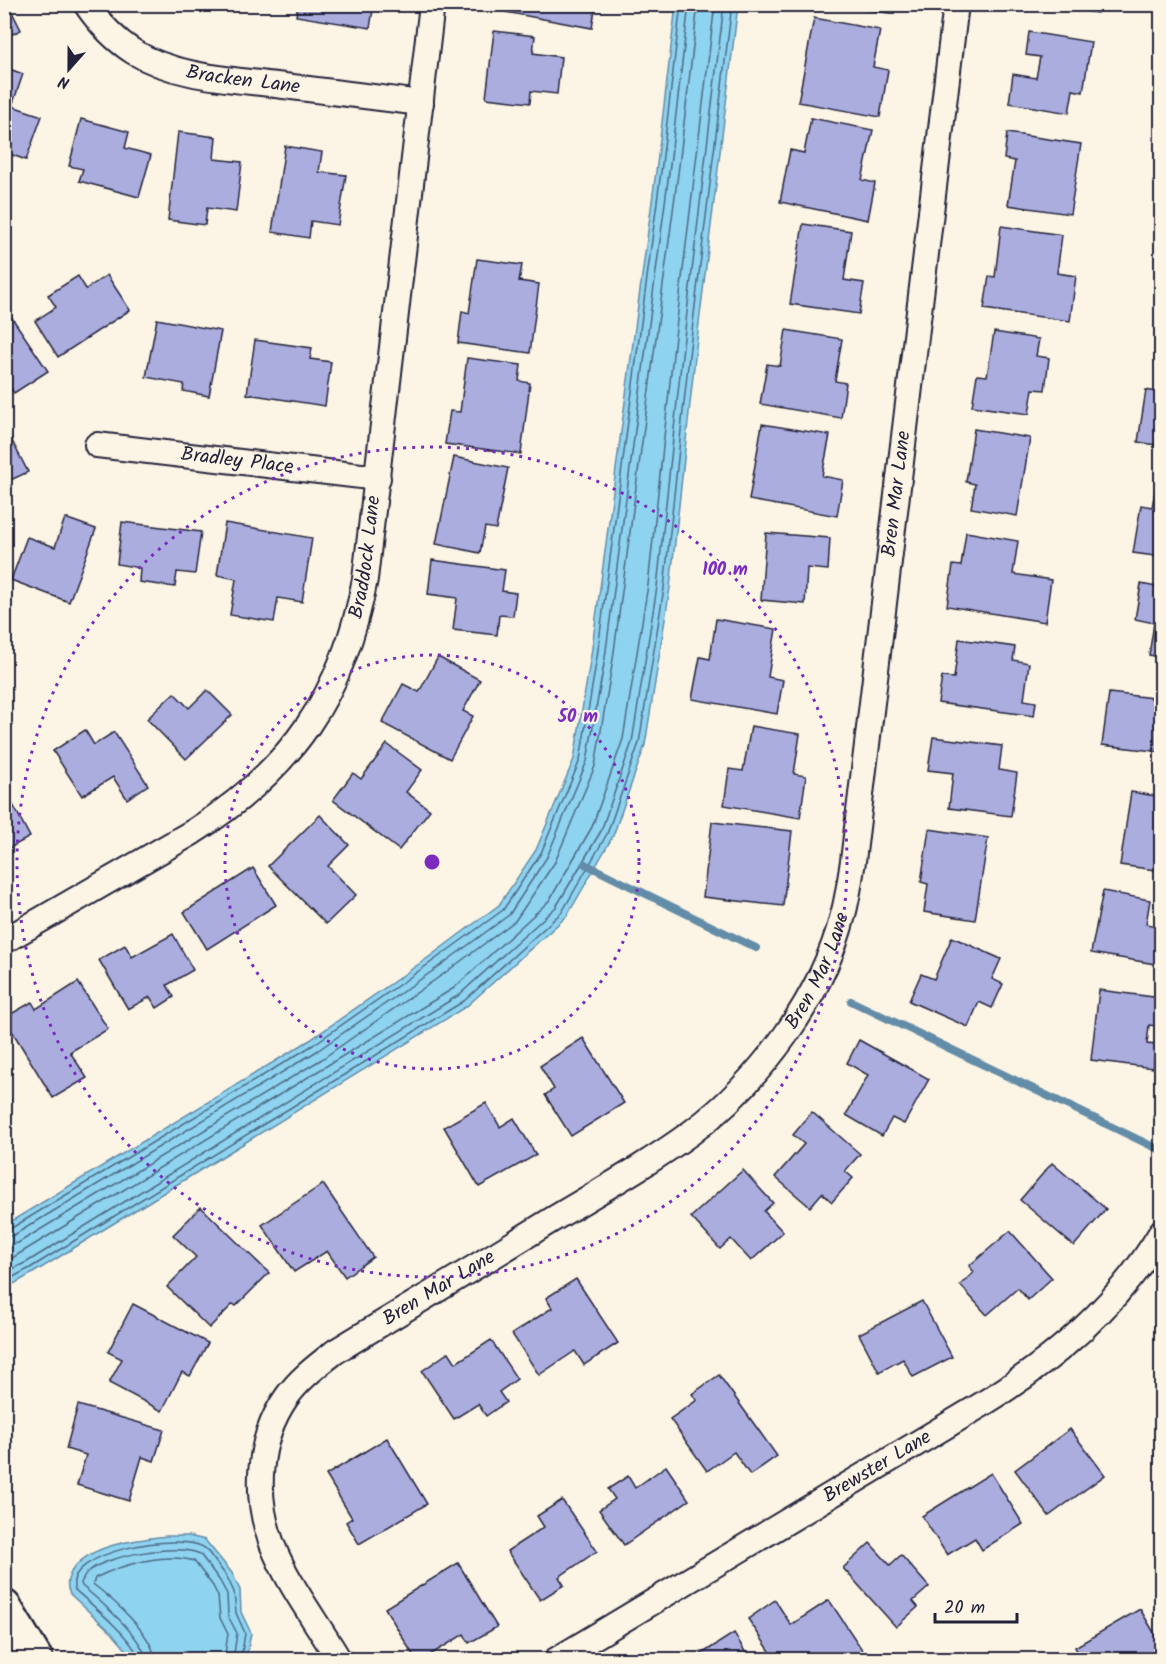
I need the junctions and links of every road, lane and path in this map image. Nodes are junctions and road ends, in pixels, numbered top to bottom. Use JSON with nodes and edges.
{"nodes":[{"id":1,"x":86,"y":4,"type":"edge"},
{"id":2,"x":432,"y":4,"type":"edge"},
{"id":3,"x":956,"y":4,"type":"edge"},
{"id":4,"x":421,"y":103,"type":"junction"},
{"id":5,"x":98,"y":445,"type":"dead end"},
{"id":6,"x":378,"y":478,"type":"junction"},
{"id":7,"x":4,"y":941,"type":"edge"},
{"id":8,"x":1161,"y":1231,"type":"edge"},
{"id":9,"x":4,"y":1607,"type":"edge"},
{"id":10,"x":36,"y":1659,"type":"edge"},
{"id":11,"x":339,"y":1659,"type":"edge"},
{"id":12,"x":556,"y":1659,"type":"edge"}],
"edges":[{"from":1,"to":4,"type":"street","name":"Bracken Lane"},
{"from":2,"to":4,"type":"street","name":"Braddock Lane"},
{"from":3,"to":11,"type":"street","name":"Bren Mar Lane"},
{"from":4,"to":6,"type":"street","name":"Braddock Lane"},
{"from":5,"to":6,"type":"street","name":"Bradley Place"},
{"from":6,"to":7,"type":"street","name":"Braddock Lane"},
{"from":8,"to":12,"type":"street","name":"Brewster Lane"},
{"from":9,"to":10,"type":"main road"}]}
